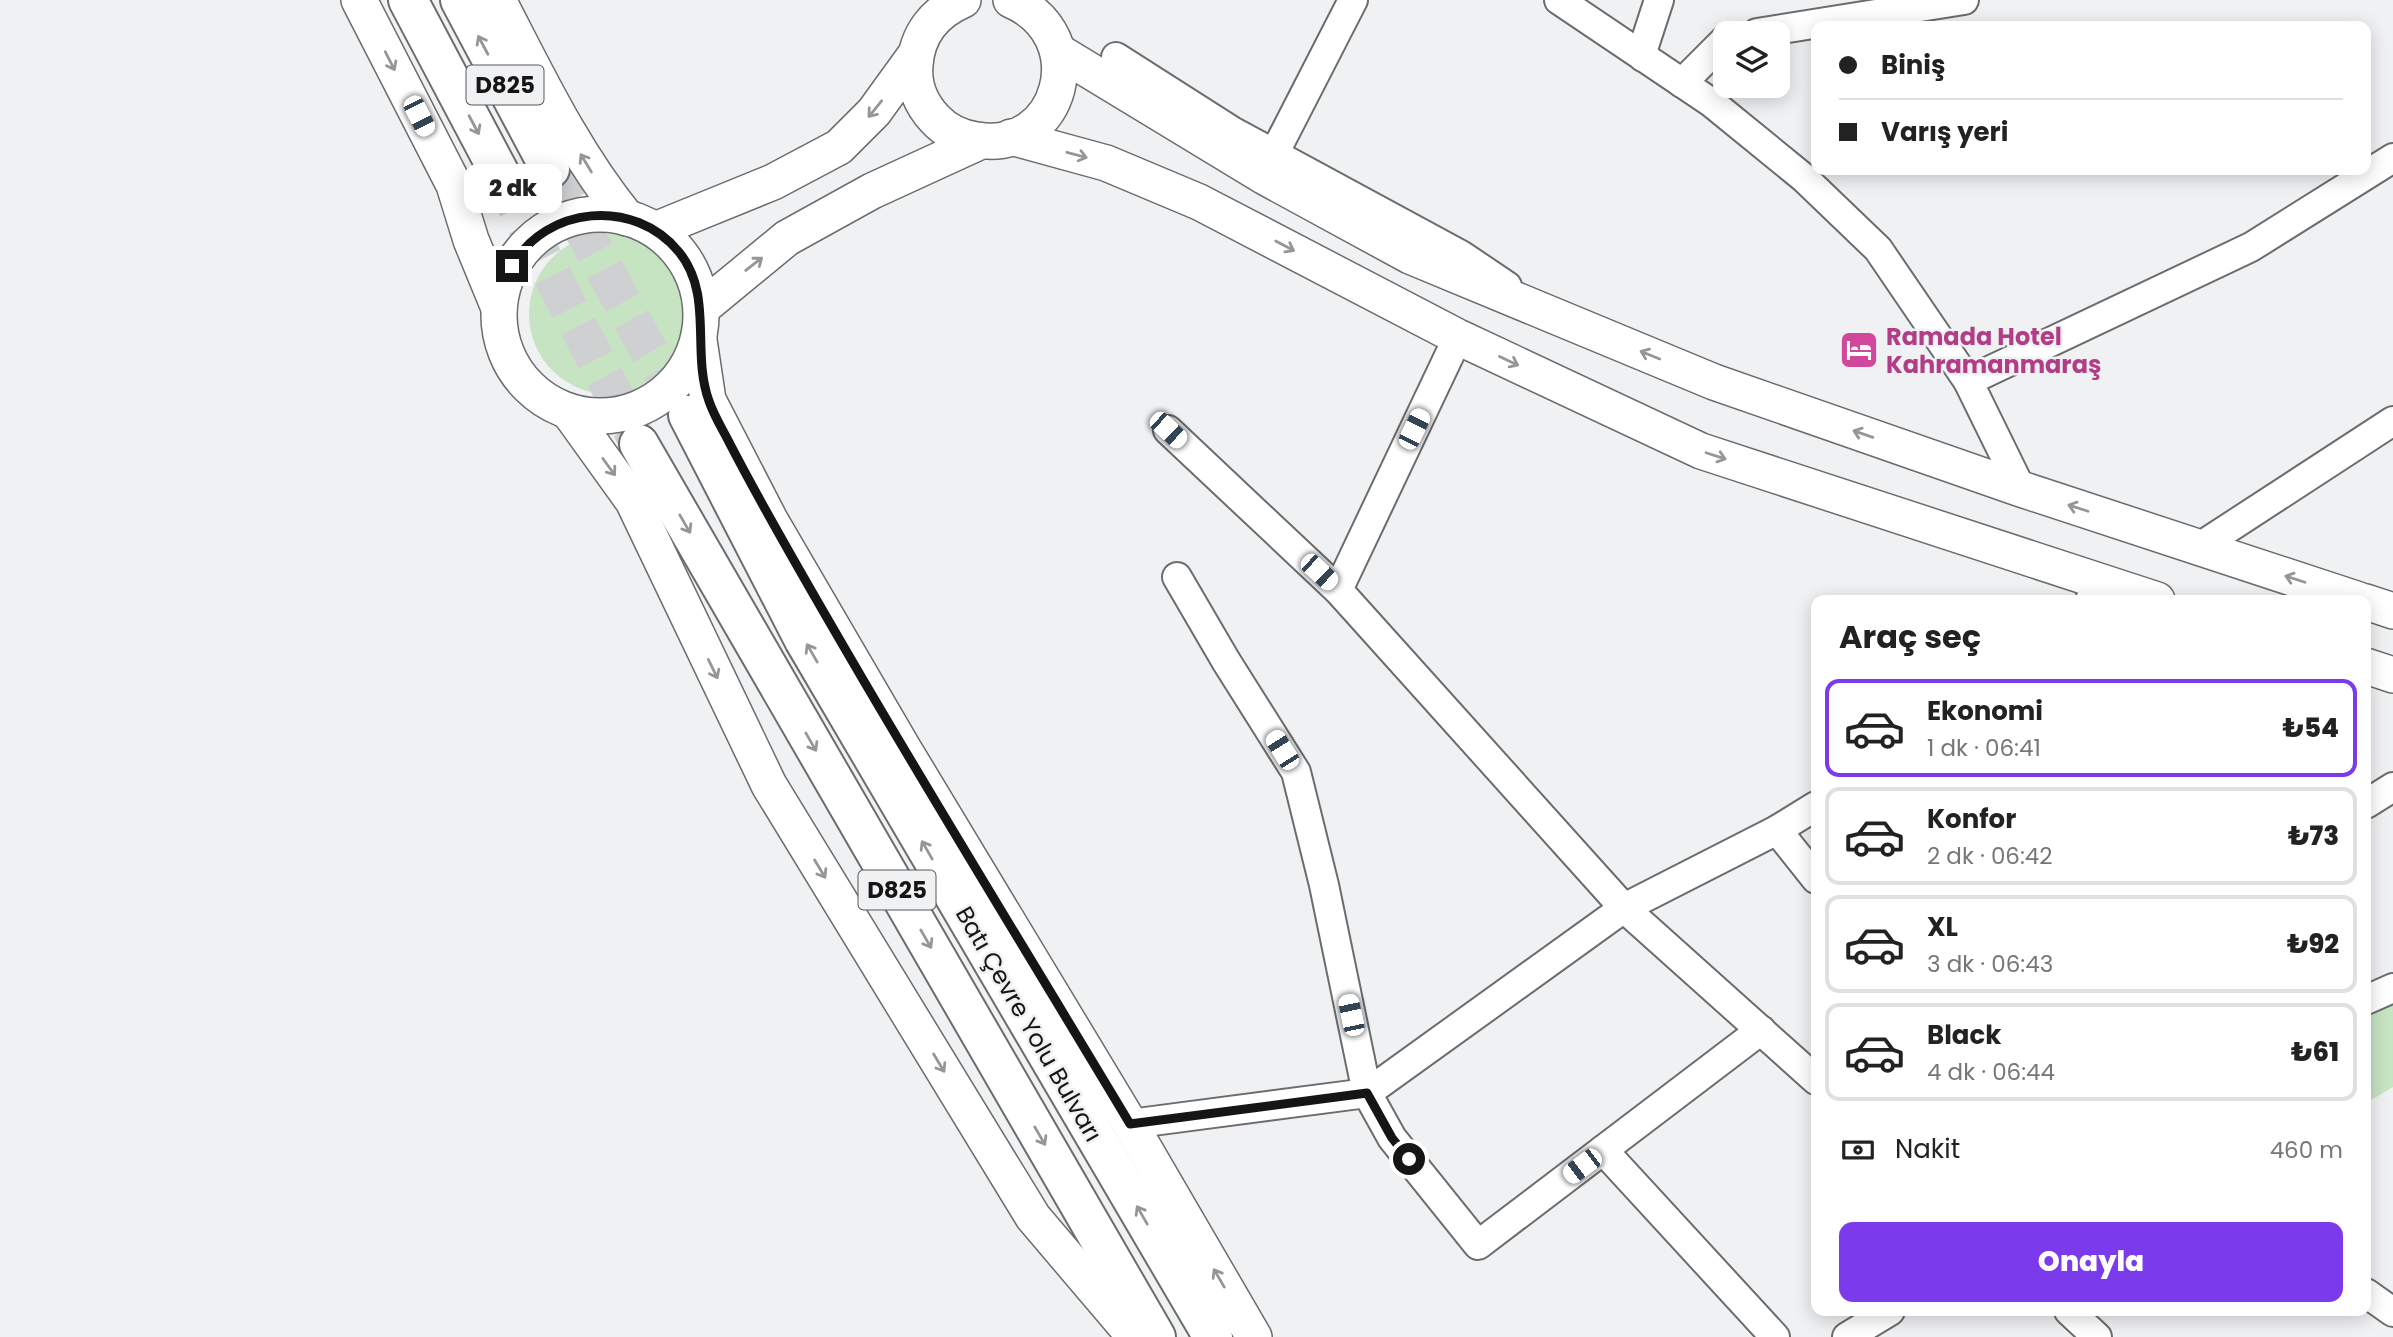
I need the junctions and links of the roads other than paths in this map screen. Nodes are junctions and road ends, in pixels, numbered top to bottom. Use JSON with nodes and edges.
{"nodes":[{"id":1,"x":359,"y":0,"type":"edge"},
{"id":2,"x":408,"y":0,"type":"edge"},
{"id":3,"x":460,"y":0,"type":"edge"},
{"id":4,"x":498,"y":0,"type":"edge"},
{"id":5,"x":1011,"y":0,"type":"edge"},
{"id":6,"x":1353,"y":0,"type":"edge"},
{"id":7,"x":1559,"y":0,"type":"edge"},
{"id":8,"x":1659,"y":0,"type":"edge"},
{"id":9,"x":1964,"y":0,"type":"edge"},
{"id":10,"x":946,"y":4,"type":"edge"},
{"id":11,"x":1832,"y":21,"type":"edge"},
{"id":12,"x":1811,"y":24,"type":"edge"},
{"id":13,"x":1790,"y":28,"type":"edge"},
{"id":14,"x":1059,"y":52,"type":"junction"},
{"id":15,"x":1713,"y":52,"type":"edge"},
{"id":16,"x":916,"y":54,"type":"junction"},
{"id":17,"x":1116,"y":57,"type":"dead end"},
{"id":18,"x":1643,"y":57,"type":"junction"},
{"id":19,"x":1682,"y":83,"type":"junction"},
{"id":20,"x":996,"y":139,"type":"junction"},
{"id":21,"x":1274,"y":154,"type":"junction"},
{"id":22,"x":2393,"y":158,"type":"edge"},
{"id":23,"x":550,"y":169,"type":"tunnel mouth"},
{"id":24,"x":2371,"y":172,"type":"edge"},
{"id":25,"x":500,"y":174,"type":"tunnel mouth"},
{"id":26,"x":2366,"y":175,"type":"edge"},
{"id":27,"x":641,"y":224,"type":"junction"},
{"id":28,"x":499,"y":308,"type":"junction"},
{"id":29,"x":1544,"y":312,"type":"junction"},
{"id":30,"x":700,"y":324,"type":"junction"},
{"id":31,"x":1458,"y":337,"type":"junction"},
{"id":32,"x":1968,"y":381,"type":"junction"},
{"id":33,"x":569,"y":412,"type":"junction"},
{"id":34,"x":688,"y":415,"type":"tunnel mouth"},
{"id":35,"x":2393,"y":421,"type":"edge"},
{"id":36,"x":1168,"y":430,"type":"dead end"},
{"id":37,"x":639,"y":444,"type":"tunnel mouth"},
{"id":38,"x":2021,"y":489,"type":"junction"},
{"id":39,"x":2198,"y":548,"type":"junction"},
{"id":40,"x":1177,"y":577,"type":"dead end"},
{"id":41,"x":1338,"y":590,"type":"junction"},
{"id":42,"x":2096,"y":592,"type":"edge"},
{"id":43,"x":2119,"y":595,"type":"edge"},
{"id":44,"x":2344,"y":595,"type":"edge"},
{"id":45,"x":2371,"y":604,"type":"edge"},
{"id":46,"x":2393,"y":611,"type":"edge"},
{"id":47,"x":2371,"y":668,"type":"edge"},
{"id":48,"x":2393,"y":675,"type":"edge"},
{"id":49,"x":1811,"y":809,"type":"edge"},
{"id":50,"x":1777,"y":830,"type":"junction"},
{"id":51,"x":1811,"y":873,"type":"edge"},
{"id":52,"x":1624,"y":908,"type":"junction"},
{"id":53,"x":2393,"y":988,"type":"edge"},
{"id":54,"x":2371,"y":998,"type":"edge"},
{"id":55,"x":1760,"y":1030,"type":"junction"},
{"id":56,"x":1811,"y":1076,"type":"edge"},
{"id":57,"x":1367,"y":1093,"type":"junction"},
{"id":58,"x":1130,"y":1124,"type":"junction"},
{"id":59,"x":1602,"y":1150,"type":"junction"},
{"id":60,"x":2371,"y":1297,"type":"edge"},
{"id":61,"x":2393,"y":1312,"type":"edge"},
{"id":62,"x":1882,"y":1316,"type":"edge"},
{"id":63,"x":2074,"y":1316,"type":"edge"},
{"id":64,"x":1135,"y":1337,"type":"edge"},
{"id":65,"x":1156,"y":1337,"type":"edge"},
{"id":66,"x":1213,"y":1337,"type":"edge"},
{"id":67,"x":1254,"y":1337,"type":"edge"},
{"id":68,"x":1775,"y":1337,"type":"edge"},
{"id":69,"x":1847,"y":1337,"type":"edge"},
{"id":70,"x":2097,"y":1337,"type":"edge"}],
"edges":[{"from":1,"to":28,"type":"main road","one_way":true},
{"from":2,"to":25,"type":"highway","number":"D825","one_way":true},
{"from":23,"to":3,"type":"highway","number":"D825","one_way":true},
{"from":27,"to":4,"type":"main road","one_way":true},
{"from":5,"to":14,"type":"main road"},
{"from":6,"to":21,"type":"street"},
{"from":7,"to":18,"type":"street"},
{"from":8,"to":18,"type":"street"},
{"from":9,"to":11,"type":"street"},
{"from":10,"to":16,"type":"main road"},
{"from":12,"to":13,"type":"street"},
{"from":14,"to":20,"type":"main road"},
{"from":14,"to":29,"type":"main road"},
{"from":15,"to":19,"type":"street"},
{"from":16,"to":20,"type":"main road"},
{"from":16,"to":27,"type":"main road","one_way":true},
{"from":17,"to":21,"type":"street"},
{"from":18,"to":19,"type":"street"},
{"from":19,"to":32,"type":"street"},
{"from":30,"to":20,"type":"main road","one_way":true},
{"from":20,"to":31,"type":"main road","one_way":true},
{"from":21,"to":29,"type":"street"},
{"from":22,"to":24,"type":"street"},
{"from":26,"to":32,"type":"street"},
{"from":27,"to":28,"type":"main road"},
{"from":27,"to":30,"type":"main road"},
{"from":28,"to":33,"type":"main road"},
{"from":38,"to":29,"type":"main road","one_way":true},
{"from":30,"to":33,"type":"main road"},
{"from":30,"to":58,"type":"main road"},
{"from":31,"to":41,"type":"street"},
{"from":31,"to":42,"type":"main road","one_way":true},
{"from":32,"to":38,"type":"street"},
{"from":33,"to":64,"type":"main road","one_way":true},
{"from":66,"to":34,"type":"highway","name":"Batı Çevre Yolu Bulvarı","number":"D825","one_way":true},
{"from":35,"to":39,"type":"street"},
{"from":36,"to":41,"type":"street"},
{"from":37,"to":65,"type":"highway","name":"Batı Çevre Yolu Bulvarı","number":"D825","one_way":true},
{"from":39,"to":38,"type":"main road","one_way":true},
{"from":44,"to":39,"type":"main road","one_way":true},
{"from":40,"to":57,"type":"street"},
{"from":41,"to":52,"type":"street"},
{"from":42,"to":43,"type":"main road"},
{"from":45,"to":46,"type":"main road"},
{"from":47,"to":48,"type":"main road"},
{"from":49,"to":50,"type":"street"},
{"from":50,"to":51,"type":"street"},
{"from":50,"to":52,"type":"street"},
{"from":52,"to":55,"type":"street"},
{"from":52,"to":57,"type":"street"},
{"from":53,"to":54,"type":"street"},
{"from":55,"to":56,"type":"street"},
{"from":55,"to":59,"type":"street"},
{"from":57,"to":58,"type":"street"},
{"from":57,"to":59,"type":"street"},
{"from":67,"to":58,"type":"main road","one_way":true},
{"from":59,"to":68,"type":"street"},
{"from":60,"to":61,"type":"street"},
{"from":62,"to":69,"type":"street"},
{"from":63,"to":70,"type":"street"}]}
